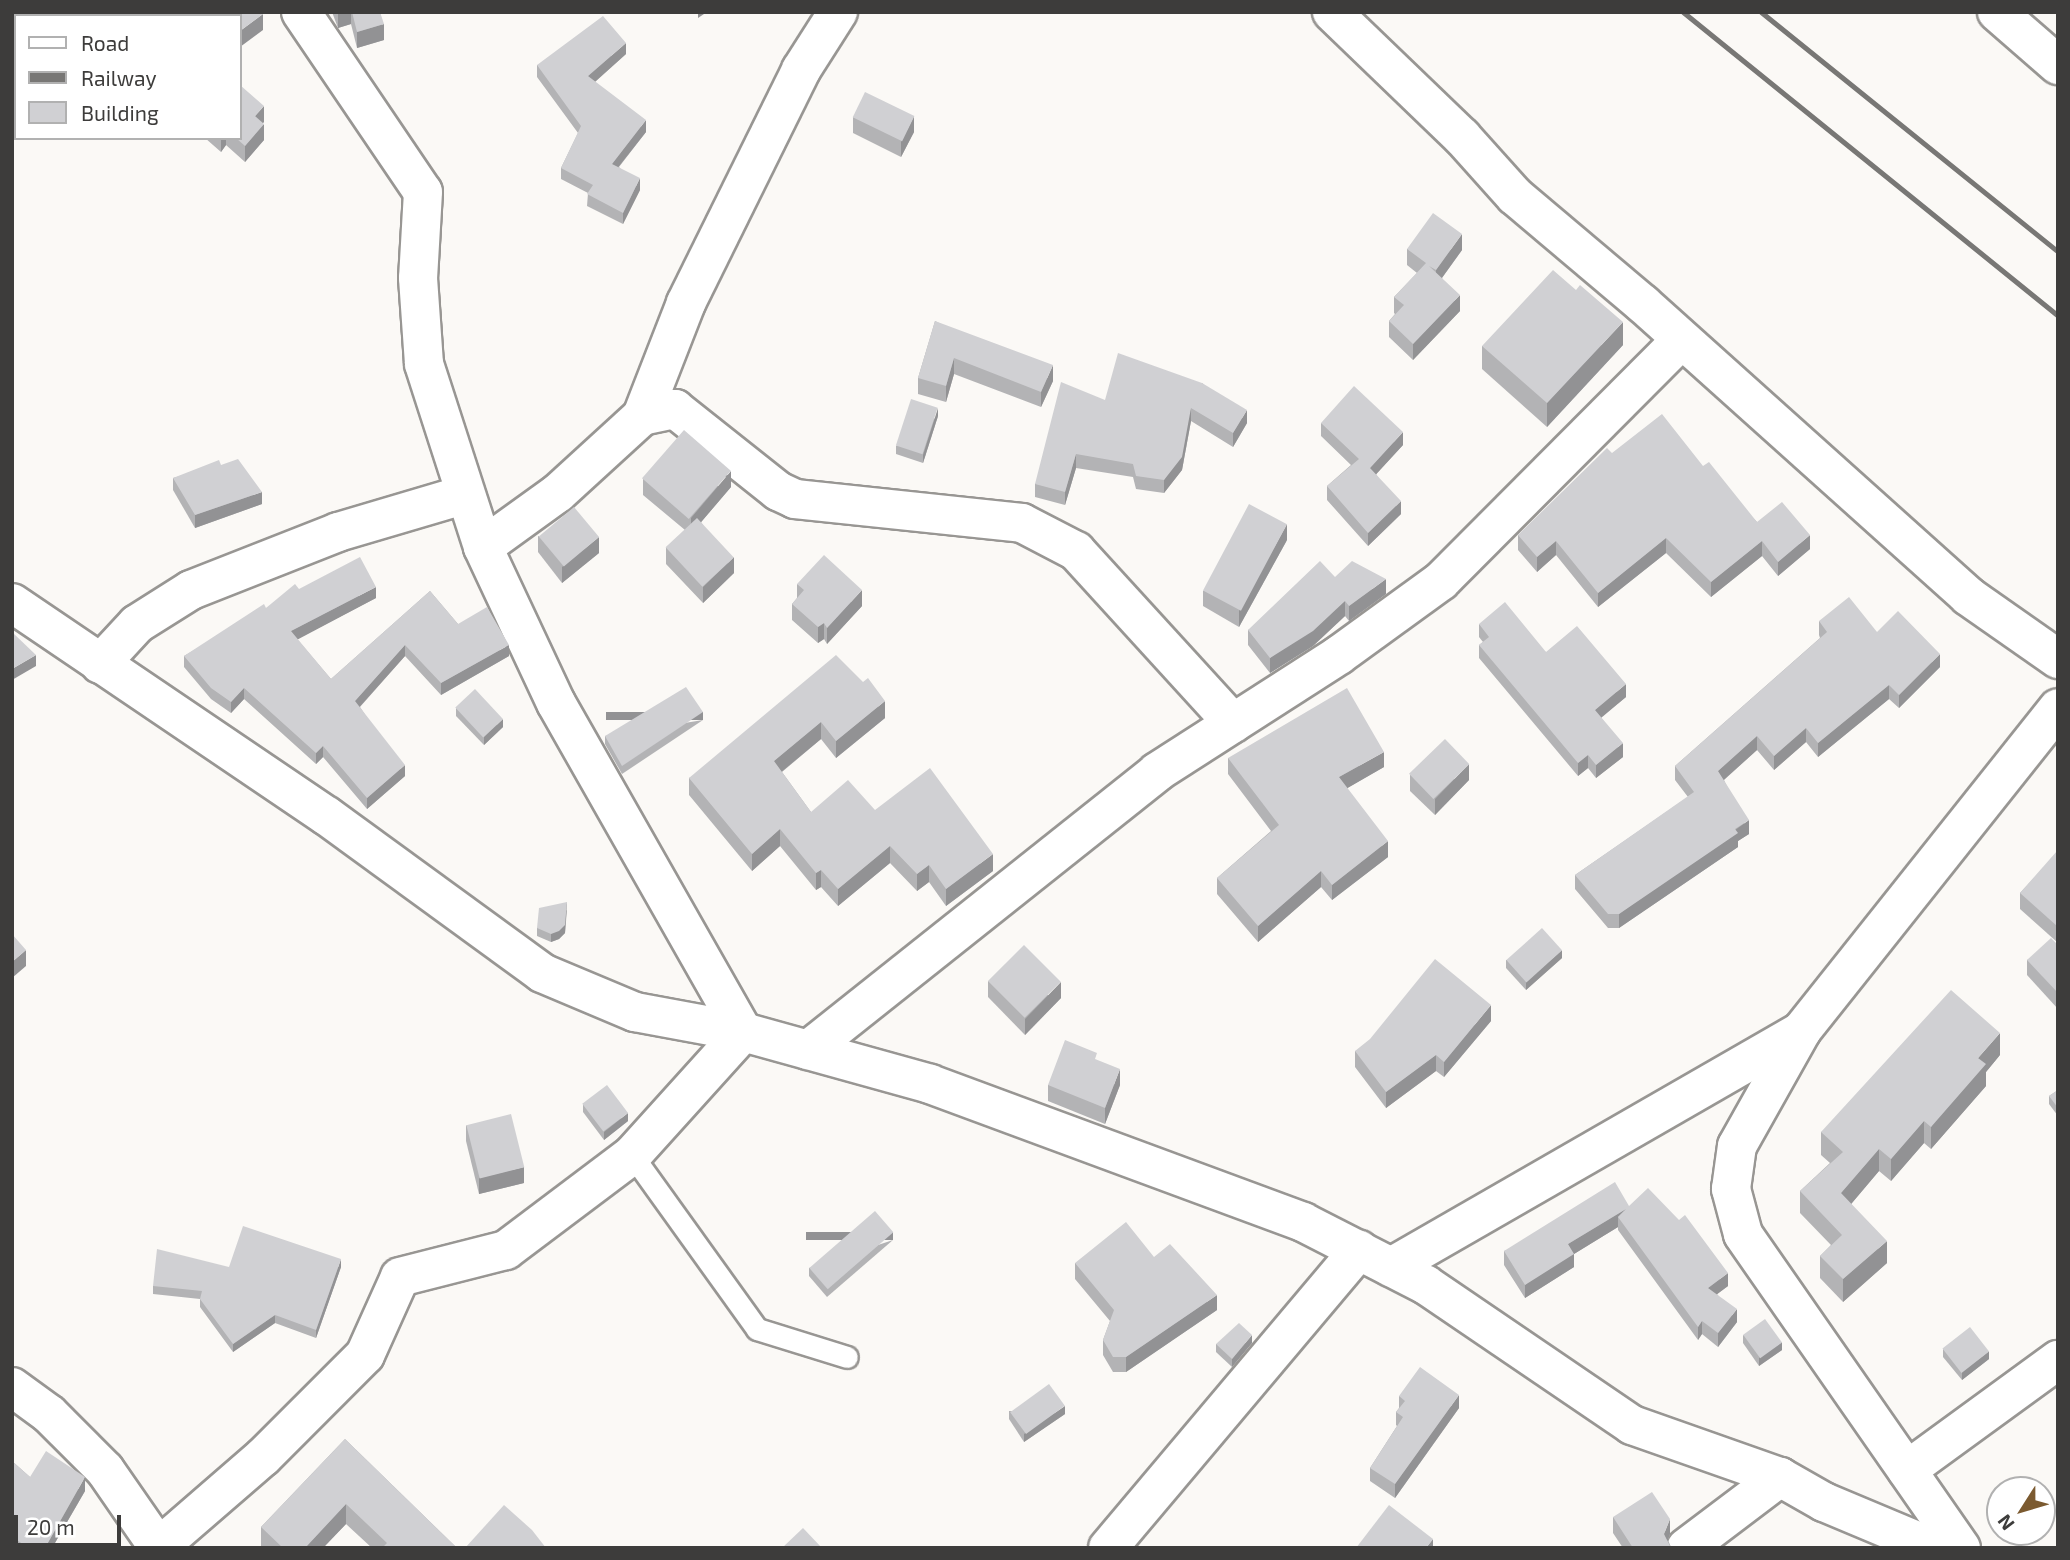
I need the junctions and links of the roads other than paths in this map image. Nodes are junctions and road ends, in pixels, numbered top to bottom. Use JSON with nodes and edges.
{"nodes":[{"id":1,"x":302,"y":12,"type":"edge"},
{"id":2,"x":838,"y":12,"type":"edge"},
{"id":3,"x":1332,"y":12,"type":"edge"},
{"id":4,"x":1997,"y":12,"type":"edge"},
{"id":5,"x":2058,"y":65,"type":"edge"},
{"id":6,"x":1681,"y":341,"type":"junction"},
{"id":7,"x":642,"y":416,"type":"junction"},
{"id":8,"x":463,"y":495,"type":"junction"},
{"id":9,"x":483,"y":547,"type":"junction"},
{"id":10,"x":12,"y":603,"type":"edge"},
{"id":11,"x":2058,"y":659,"type":"edge"},
{"id":12,"x":100,"y":664,"type":"junction"},
{"id":13,"x":2058,"y":708,"type":"edge"},
{"id":14,"x":1233,"y":723,"type":"junction"},
{"id":15,"x":1802,"y":1030,"type":"junction"},
{"id":16,"x":743,"y":1032,"type":"junction"},
{"id":17,"x":808,"y":1050,"type":"junction"},
{"id":18,"x":632,"y":1155,"type":"junction"},
{"id":19,"x":1375,"y":1258,"type":"junction"},
{"id":20,"x":847,"y":1357,"type":"dead end"},
{"id":21,"x":2058,"y":1360,"type":"edge"},
{"id":22,"x":12,"y":1387,"type":"edge"},
{"id":23,"x":1907,"y":1470,"type":"junction"},
{"id":24,"x":1780,"y":1477,"type":"junction"},
{"id":25,"x":159,"y":1547,"type":"edge"},
{"id":26,"x":1108,"y":1548,"type":"edge"},
{"id":27,"x":1686,"y":1548,"type":"edge"},
{"id":28,"x":1934,"y":1548,"type":"edge"},
{"id":29,"x":1961,"y":1548,"type":"edge"}],
"edges":[{"from":1,"to":8,"type":"street"},
{"from":2,"to":7,"type":"street"},
{"from":3,"to":6,"type":"street"},
{"from":4,"to":5,"type":"street"},
{"from":6,"to":11,"type":"street"},
{"from":6,"to":14,"type":"street"},
{"from":7,"to":9,"type":"street"},
{"from":7,"to":14,"type":"street"},
{"from":8,"to":9,"type":"street"},
{"from":8,"to":12,"type":"street"},
{"from":9,"to":16,"type":"street"},
{"from":10,"to":12,"type":"street"},
{"from":12,"to":16,"type":"street"},
{"from":13,"to":15,"type":"street"},
{"from":14,"to":17,"type":"street"},
{"from":15,"to":19,"type":"street"},
{"from":15,"to":23,"type":"street"},
{"from":16,"to":17,"type":"street"},
{"from":16,"to":18,"type":"street"},
{"from":17,"to":19,"type":"street"},
{"from":18,"to":20,"type":"lane"},
{"from":18,"to":25,"type":"street"},
{"from":19,"to":24,"type":"street"},
{"from":19,"to":26,"type":"street"},
{"from":21,"to":23,"type":"street"},
{"from":22,"to":25,"type":"street"},
{"from":23,"to":29,"type":"street"},
{"from":24,"to":27,"type":"street"},
{"from":24,"to":28,"type":"street"}]}
